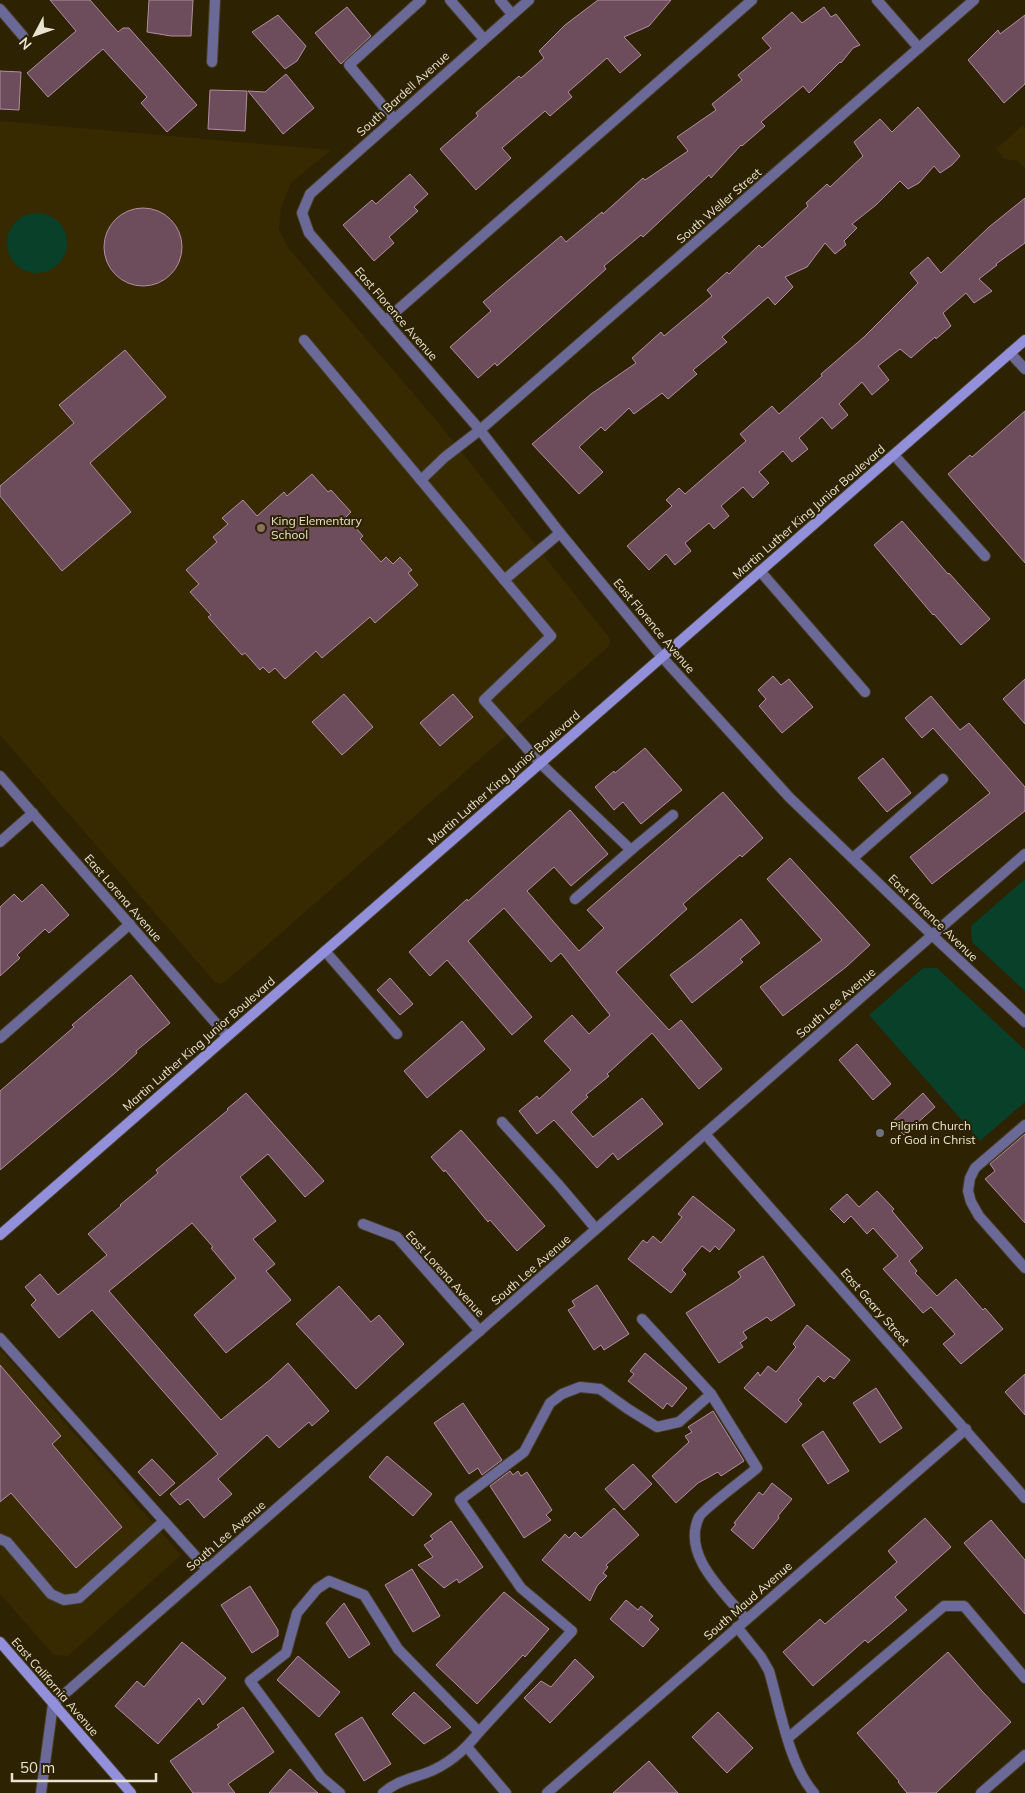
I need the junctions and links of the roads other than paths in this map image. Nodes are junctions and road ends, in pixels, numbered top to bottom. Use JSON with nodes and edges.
{"nodes":[{"id":1,"x":214,"y":0,"type":"edge"},
{"id":2,"x":421,"y":0,"type":"edge"},
{"id":3,"x":450,"y":0,"type":"edge"},
{"id":4,"x":500,"y":0,"type":"edge"},
{"id":5,"x":529,"y":0,"type":"edge"},
{"id":6,"x":752,"y":0,"type":"edge"},
{"id":7,"x":877,"y":0,"type":"edge"},
{"id":8,"x":974,"y":0,"type":"edge"},
{"id":9,"x":0,"y":9,"type":"edge"},
{"id":10,"x":512,"y":14,"type":"junction"},
{"id":11,"x":23,"y":36,"type":"dead end"},
{"id":12,"x":484,"y":39,"type":"junction"},
{"id":13,"x":919,"y":48,"type":"junction"},
{"id":14,"x":212,"y":62,"type":"dead end"},
{"id":15,"x":394,"y":119,"type":"junction"},
{"id":16,"x":302,"y":213,"type":"joint"},
{"id":17,"x":385,"y":321,"type":"junction"},
{"id":18,"x":304,"y":340,"type":"dead end"},
{"id":19,"x":1025,"y":340,"type":"edge"},
{"id":20,"x":1010,"y":353,"type":"junction"},
{"id":21,"x":1025,"y":369,"type":"edge"},
{"id":22,"x":480,"y":430,"type":"junction"},
{"id":23,"x":894,"y":455,"type":"junction"},
{"id":24,"x":421,"y":480,"type":"junction"},
{"id":25,"x":560,"y":532,"type":"junction"},
{"id":26,"x":985,"y":556,"type":"dead end"},
{"id":27,"x":760,"y":571,"type":"junction"},
{"id":28,"x":504,"y":580,"type":"junction"},
{"id":29,"x":662,"y":657,"type":"junction"},
{"id":30,"x":864,"y":692,"type":"dead end"},
{"id":31,"x":540,"y":763,"type":"junction"},
{"id":32,"x":0,"y":776,"type":"edge"},
{"id":33,"x":943,"y":779,"type":"dead end"},
{"id":34,"x":33,"y":813,"type":"junction"},
{"id":35,"x":673,"y":815,"type":"dead end"},
{"id":36,"x":0,"y":842,"type":"edge"},
{"id":37,"x":631,"y":850,"type":"junction"},
{"id":38,"x":1025,"y":854,"type":"edge"},
{"id":39,"x":853,"y":858,"type":"junction"},
{"id":40,"x":575,"y":899,"type":"dead end"},
{"id":41,"x":130,"y":924,"type":"junction"},
{"id":42,"x":932,"y":936,"type":"junction"},
{"id":43,"x":325,"y":951,"type":"junction"},
{"id":44,"x":1025,"y":1022,"type":"edge"},
{"id":45,"x":397,"y":1034,"type":"dead end"},
{"id":46,"x":227,"y":1036,"type":"junction"},
{"id":47,"x":0,"y":1038,"type":"edge"},
{"id":48,"x":502,"y":1122,"type":"dead end"},
{"id":49,"x":1025,"y":1125,"type":"edge"},
{"id":50,"x":705,"y":1134,"type":"junction"},
{"id":51,"x":363,"y":1224,"type":"dead end"},
{"id":52,"x":596,"y":1229,"type":"junction"},
{"id":53,"x":0,"y":1235,"type":"edge"},
{"id":54,"x":1025,"y":1268,"type":"edge"},
{"id":55,"x":642,"y":1319,"type":"dead end"},
{"id":56,"x":480,"y":1331,"type":"junction"},
{"id":57,"x":0,"y":1338,"type":"edge"},
{"id":58,"x":711,"y":1394,"type":"junction"},
{"id":59,"x":966,"y":1430,"type":"junction"},
{"id":60,"x":1025,"y":1498,"type":"edge"},
{"id":61,"x":164,"y":1521,"type":"junction"},
{"id":62,"x":0,"y":1539,"type":"edge"},
{"id":63,"x":207,"y":1569,"type":"junction"},
{"id":64,"x":746,"y":1619,"type":"junction"},
{"id":65,"x":737,"y":1627,"type":"junction"},
{"id":66,"x":0,"y":1642,"type":"edge"},
{"id":67,"x":1025,"y":1678,"type":"edge"},
{"id":68,"x":53,"y":1704,"type":"junction"},
{"id":69,"x":479,"y":1732,"type":"junction"},
{"id":70,"x":788,"y":1738,"type":"junction"},
{"id":71,"x":467,"y":1747,"type":"junction"},
{"id":72,"x":1025,"y":1754,"type":"edge"},
{"id":73,"x":41,"y":1793,"type":"edge"},
{"id":74,"x":130,"y":1793,"type":"edge"},
{"id":75,"x":340,"y":1793,"type":"edge"},
{"id":76,"x":383,"y":1793,"type":"edge"},
{"id":77,"x":506,"y":1793,"type":"edge"},
{"id":78,"x":547,"y":1793,"type":"edge"},
{"id":79,"x":814,"y":1793,"type":"edge"},
{"id":80,"x":981,"y":1793,"type":"edge"}],
"edges":[{"from":1,"to":14,"type":"street"},
{"from":2,"to":15,"type":"street"},
{"from":3,"to":12,"type":"street"},
{"from":4,"to":10,"type":"street"},
{"from":5,"to":10,"type":"street","name":"South Bardell Avenue"},
{"from":6,"to":17,"type":"street"},
{"from":7,"to":13,"type":"street"},
{"from":8,"to":13,"type":"street","name":"South Weller Street"},
{"from":9,"to":11,"type":"street"},
{"from":10,"to":12,"type":"street","name":"South Bardell Avenue"},
{"from":12,"to":15,"type":"street","name":"South Bardell Avenue"},
{"from":13,"to":22,"type":"street","name":"South Weller Street"},
{"from":15,"to":16,"type":"street","name":"South Bardell Avenue"},
{"from":16,"to":17,"type":"street","name":"East Florence Avenue"},
{"from":17,"to":22,"type":"street","name":"East Florence Avenue"},
{"from":18,"to":24,"type":"street"},
{"from":19,"to":20,"type":"street","name":"Martin Luther King Junior Boulevard"},
{"from":20,"to":21,"type":"street"},
{"from":20,"to":23,"type":"street","name":"Martin Luther King Junior Boulevard"},
{"from":22,"to":24,"type":"street","name":"South Weller Street"},
{"from":22,"to":25,"type":"street","name":"East Florence Avenue"},
{"from":23,"to":26,"type":"street"},
{"from":23,"to":27,"type":"street","name":"Martin Luther King Junior Boulevard"},
{"from":24,"to":28,"type":"street"},
{"from":25,"to":28,"type":"street"},
{"from":25,"to":29,"type":"street","name":"East Florence Avenue"},
{"from":27,"to":29,"type":"street","name":"Martin Luther King Junior Boulevard"},
{"from":27,"to":30,"type":"street"},
{"from":28,"to":31,"type":"street"},
{"from":29,"to":31,"type":"street","name":"Martin Luther King Junior Boulevard"},
{"from":29,"to":39,"type":"street","name":"East Florence Avenue"},
{"from":31,"to":37,"type":"street"},
{"from":31,"to":43,"type":"street","name":"Martin Luther King Junior Boulevard"},
{"from":32,"to":34,"type":"street","name":"East Lorena Avenue"},
{"from":33,"to":39,"type":"street"},
{"from":34,"to":36,"type":"street"},
{"from":34,"to":41,"type":"street","name":"East Lorena Avenue"},
{"from":35,"to":37,"type":"street"},
{"from":37,"to":40,"type":"street"},
{"from":38,"to":42,"type":"street","name":"South Lee Avenue"},
{"from":39,"to":42,"type":"street","name":"East Florence Avenue"},
{"from":41,"to":46,"type":"street","name":"East Lorena Avenue"},
{"from":41,"to":47,"type":"street"},
{"from":42,"to":44,"type":"street","name":"East Florence Avenue"},
{"from":42,"to":50,"type":"street","name":"South Lee Avenue"},
{"from":43,"to":45,"type":"street"},
{"from":43,"to":46,"type":"street","name":"Martin Luther King Junior Boulevard"},
{"from":46,"to":53,"type":"street","name":"Martin Luther King Junior Boulevard"},
{"from":48,"to":52,"type":"street"},
{"from":49,"to":54,"type":"street"},
{"from":50,"to":52,"type":"street","name":"South Lee Avenue"},
{"from":50,"to":59,"type":"street","name":"East Geary Street"},
{"from":51,"to":56,"type":"street","name":"East Lorena Avenue"},
{"from":52,"to":56,"type":"street","name":"South Lee Avenue"},
{"from":55,"to":58,"type":"street"},
{"from":56,"to":63,"type":"street","name":"South Lee Avenue"},
{"from":57,"to":61,"type":"street"},
{"from":58,"to":64,"type":"street"},
{"from":58,"to":69,"type":"street"},
{"from":59,"to":60,"type":"street","name":"East Geary Street"},
{"from":59,"to":64,"type":"street","name":"South Maud Avenue"},
{"from":61,"to":62,"type":"street"},
{"from":61,"to":63,"type":"street"},
{"from":63,"to":68,"type":"street","name":"South Lee Avenue"},
{"from":64,"to":65,"type":"street","name":"South Maud Avenue"},
{"from":65,"to":70,"type":"street"},
{"from":65,"to":78,"type":"street","name":"South Maud Avenue"},
{"from":66,"to":68,"type":"street","name":"East California Avenue"},
{"from":67,"to":70,"type":"street"},
{"from":68,"to":73,"type":"street"},
{"from":68,"to":74,"type":"street","name":"East California Avenue"},
{"from":69,"to":71,"type":"street"},
{"from":69,"to":75,"type":"street"},
{"from":70,"to":79,"type":"street"},
{"from":71,"to":76,"type":"street"},
{"from":71,"to":77,"type":"street"},
{"from":72,"to":80,"type":"street"}]}
